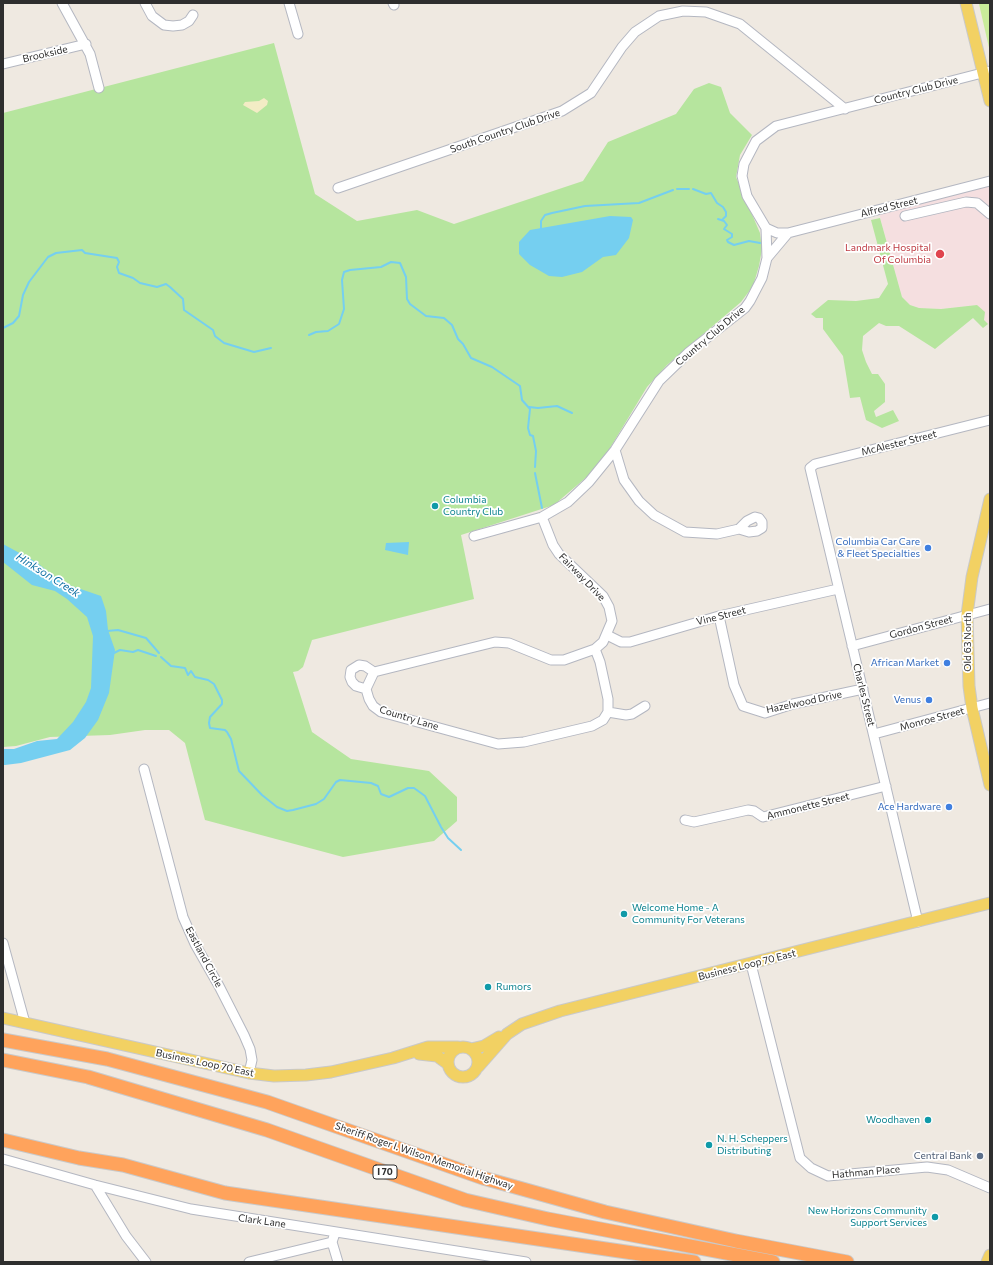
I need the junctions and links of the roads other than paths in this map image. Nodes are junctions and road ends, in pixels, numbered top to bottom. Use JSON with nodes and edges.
{"nodes":[{"id":1,"x":145,"y":3,"type":"edge"},
{"id":2,"x":289,"y":3,"type":"edge"},
{"id":3,"x":966,"y":3,"type":"edge"},
{"id":4,"x":65,"y":4,"type":"edge"},
{"id":5,"x":193,"y":15,"type":"dead end"},
{"id":6,"x":298,"y":34,"type":"dead end"},
{"id":7,"x":86,"y":44,"type":"junction"},
{"id":8,"x":3,"y":64,"type":"edge"},
{"id":9,"x":986,"y":72,"type":"edge"},
{"id":10,"x":99,"y":88,"type":"dead end"},
{"id":11,"x":990,"y":101,"type":"edge"},
{"id":12,"x":845,"y":109,"type":"junction"},
{"id":13,"x":990,"y":181,"type":"edge"},
{"id":14,"x":338,"y":188,"type":"dead end"},
{"id":15,"x":990,"y":214,"type":"edge"},
{"id":16,"x":905,"y":216,"type":"dead end"},
{"id":17,"x":766,"y":228,"type":"junction"},
{"id":18,"x":788,"y":233,"type":"junction"},
{"id":19,"x":767,"y":258,"type":"junction"},
{"id":20,"x":990,"y":420,"type":"edge"},
{"id":21,"x":615,"y":450,"type":"junction"},
{"id":22,"x":810,"y":468,"type":"joint"},
{"id":23,"x":990,"y":499,"type":"edge"},
{"id":24,"x":542,"y":517,"type":"junction"},
{"id":25,"x":739,"y":529,"type":"dead end"},
{"id":26,"x":474,"y":536,"type":"dead end"},
{"id":27,"x":838,"y":589,"type":"junction"},
{"id":28,"x":990,"y":610,"type":"edge"},
{"id":29,"x":967,"y":615,"type":"junction"},
{"id":30,"x":719,"y":616,"type":"junction"},
{"id":31,"x":607,"y":635,"type":"junction"},
{"id":32,"x":852,"y":646,"type":"junction"},
{"id":33,"x":595,"y":649,"type":"junction"},
{"id":34,"x":374,"y":672,"type":"junction"},
{"id":35,"x":366,"y":689,"type":"junction"},
{"id":36,"x":863,"y":689,"type":"junction"},
{"id":37,"x":990,"y":703,"type":"edge"},
{"id":38,"x":645,"y":706,"type":"dead end"},
{"id":39,"x":972,"y":708,"type":"junction"},
{"id":40,"x":608,"y":712,"type":"junction"},
{"id":41,"x":874,"y":734,"type":"junction"},
{"id":42,"x":987,"y":759,"type":"edge"},
{"id":43,"x":144,"y":769,"type":"dead end"},
{"id":44,"x":990,"y":785,"type":"edge"},
{"id":45,"x":886,"y":786,"type":"junction"},
{"id":46,"x":685,"y":820,"type":"dead end"},
{"id":47,"x":990,"y":903,"type":"edge"},
{"id":48,"x":918,"y":922,"type":"junction"},
{"id":49,"x":3,"y":943,"type":"edge"},
{"id":50,"x":751,"y":964,"type":"junction"},
{"id":51,"x":3,"y":1018,"type":"edge"},
{"id":52,"x":25,"y":1023,"type":"junction"},
{"id":53,"x":507,"y":1034,"type":"junction"},
{"id":54,"x":3,"y":1040,"type":"edge"},
{"id":55,"x":458,"y":1047,"type":"junction"},
{"id":56,"x":471,"y":1049,"type":"junction"},
{"id":57,"x":408,"y":1054,"type":"junction"},
{"id":58,"x":3,"y":1060,"type":"edge"},
{"id":59,"x":448,"y":1064,"type":"junction"},
{"id":60,"x":478,"y":1067,"type":"junction"},
{"id":61,"x":249,"y":1073,"type":"junction"},
{"id":62,"x":3,"y":1140,"type":"edge"},
{"id":63,"x":3,"y":1159,"type":"edge"},
{"id":64,"x":95,"y":1185,"type":"junction"},
{"id":65,"x":990,"y":1188,"type":"edge"},
{"id":66,"x":335,"y":1231,"type":"junction"},
{"id":67,"x":332,"y":1242,"type":"junction"},
{"id":68,"x":990,"y":1255,"type":"edge"},
{"id":69,"x":146,"y":1262,"type":"edge"},
{"id":70,"x":249,"y":1262,"type":"edge"},
{"id":71,"x":338,"y":1262,"type":"edge"},
{"id":72,"x":526,"y":1262,"type":"edge"},
{"id":73,"x":694,"y":1262,"type":"edge"},
{"id":74,"x":773,"y":1262,"type":"edge"},
{"id":75,"x":847,"y":1262,"type":"edge"},
{"id":76,"x":987,"y":1262,"type":"edge"}],
"edges":[{"from":1,"to":5,"type":"street"},
{"from":2,"to":6,"type":"street"},
{"from":3,"to":9,"type":"main road"},
{"from":4,"to":7,"type":"street"},
{"from":7,"to":8,"type":"street","name":"Brookside"},
{"from":7,"to":10,"type":"street"},
{"from":9,"to":11,"type":"main road"},
{"from":9,"to":12,"type":"street","name":"Country Club Drive"},
{"from":12,"to":14,"type":"street","name":"South Country Club Drive"},
{"from":12,"to":17,"type":"street","name":"Country Club Drive"},
{"from":13,"to":18,"type":"street","name":"Alfred Street"},
{"from":15,"to":16,"type":"street"},
{"from":17,"to":18,"type":"street","name":"Alfred Street"},
{"from":17,"to":19,"type":"street","name":"Country Club Drive"},
{"from":18,"to":19,"type":"street"},
{"from":19,"to":21,"type":"street","name":"Country Club Drive"},
{"from":20,"to":22,"type":"street","name":"McAlester Street"},
{"from":21,"to":24,"type":"street","name":"Country Club Drive"},
{"from":21,"to":25,"type":"street"},
{"from":22,"to":27,"type":"street","name":"Charles Street"},
{"from":23,"to":29,"type":"main road","name":"Old 63 North"},
{"from":24,"to":26,"type":"street","name":"Country Club Drive"},
{"from":24,"to":31,"type":"street","name":"Fairway Drive"},
{"from":27,"to":30,"type":"street","name":"Vine Street"},
{"from":27,"to":32,"type":"street","name":"Charles Street"},
{"from":28,"to":29,"type":"street","name":"Gordon Street"},
{"from":29,"to":32,"type":"street","name":"Gordon Street"},
{"from":29,"to":39,"type":"main road","name":"Old 63 North"},
{"from":30,"to":31,"type":"street","name":"Vine Street"},
{"from":30,"to":36,"type":"street","name":"Hazelwood Drive"},
{"from":31,"to":33,"type":"street","name":"Fairway Drive"},
{"from":32,"to":36,"type":"street","name":"Charles Street"},
{"from":33,"to":34,"type":"street"},
{"from":33,"to":40,"type":"street"},
{"from":34,"to":35,"type":"street"},
{"from":34,"to":35,"type":"street"},
{"from":35,"to":40,"type":"street","name":"Country Lane"},
{"from":36,"to":41,"type":"street","name":"Charles Street"},
{"from":37,"to":39,"type":"street","name":"Monroe Street"},
{"from":38,"to":40,"type":"street"},
{"from":39,"to":41,"type":"street","name":"Monroe Street"},
{"from":39,"to":42,"type":"main road","name":"Old 63 North"},
{"from":41,"to":45,"type":"street","name":"Charles Street"},
{"from":42,"to":44,"type":"main road","name":"Old 63 North"},
{"from":43,"to":61,"type":"street","name":"Eastland Circle"},
{"from":45,"to":46,"type":"street","name":"Ammonette Street"},
{"from":45,"to":48,"type":"street","name":"Charles Street"},
{"from":47,"to":48,"type":"main road","name":"Business Loop 70 East"},
{"from":48,"to":50,"type":"main road","name":"Business Loop 70 East"},
{"from":49,"to":52,"type":"street"},
{"from":50,"to":53,"type":"main road","name":"Business Loop 70 East"},
{"from":50,"to":65,"type":"street","name":"Hathman Place"},
{"from":51,"to":52,"type":"main road","name":"Business Loop 70 East"},
{"from":52,"to":61,"type":"main road","name":"Business Loop 70 East"},
{"from":53,"to":56,"type":"main road","name":"Business Loop 70 East"},
{"from":53,"to":60,"type":"main road","name":"Business Loop 70 East"},
{"from":54,"to":75,"type":"highway","name":"Sheriff Roger I. Wilson Memorial Highway","number":"I 70"},
{"from":55,"to":56,"type":"main road"},
{"from":55,"to":57,"type":"main road","name":"Business Loop 70 East"},
{"from":55,"to":59,"type":"main road"},
{"from":56,"to":60,"type":"main road"},
{"from":57,"to":59,"type":"main road","name":"Business Loop 70 East"},
{"from":57,"to":61,"type":"main road","name":"Business Loop 70 East"},
{"from":58,"to":74,"type":"highway","number":"I 70"},
{"from":59,"to":60,"type":"main road"},
{"from":62,"to":73,"type":"highway"},
{"from":63,"to":64,"type":"street","name":"Clark Lane"},
{"from":64,"to":66,"type":"street","name":"Clark Lane"},
{"from":64,"to":69,"type":"street"},
{"from":66,"to":67,"type":"street"},
{"from":66,"to":72,"type":"street","name":"Clark Lane"},
{"from":67,"to":70,"type":"street"},
{"from":67,"to":71,"type":"street"},
{"from":68,"to":76,"type":"main road"}]}
